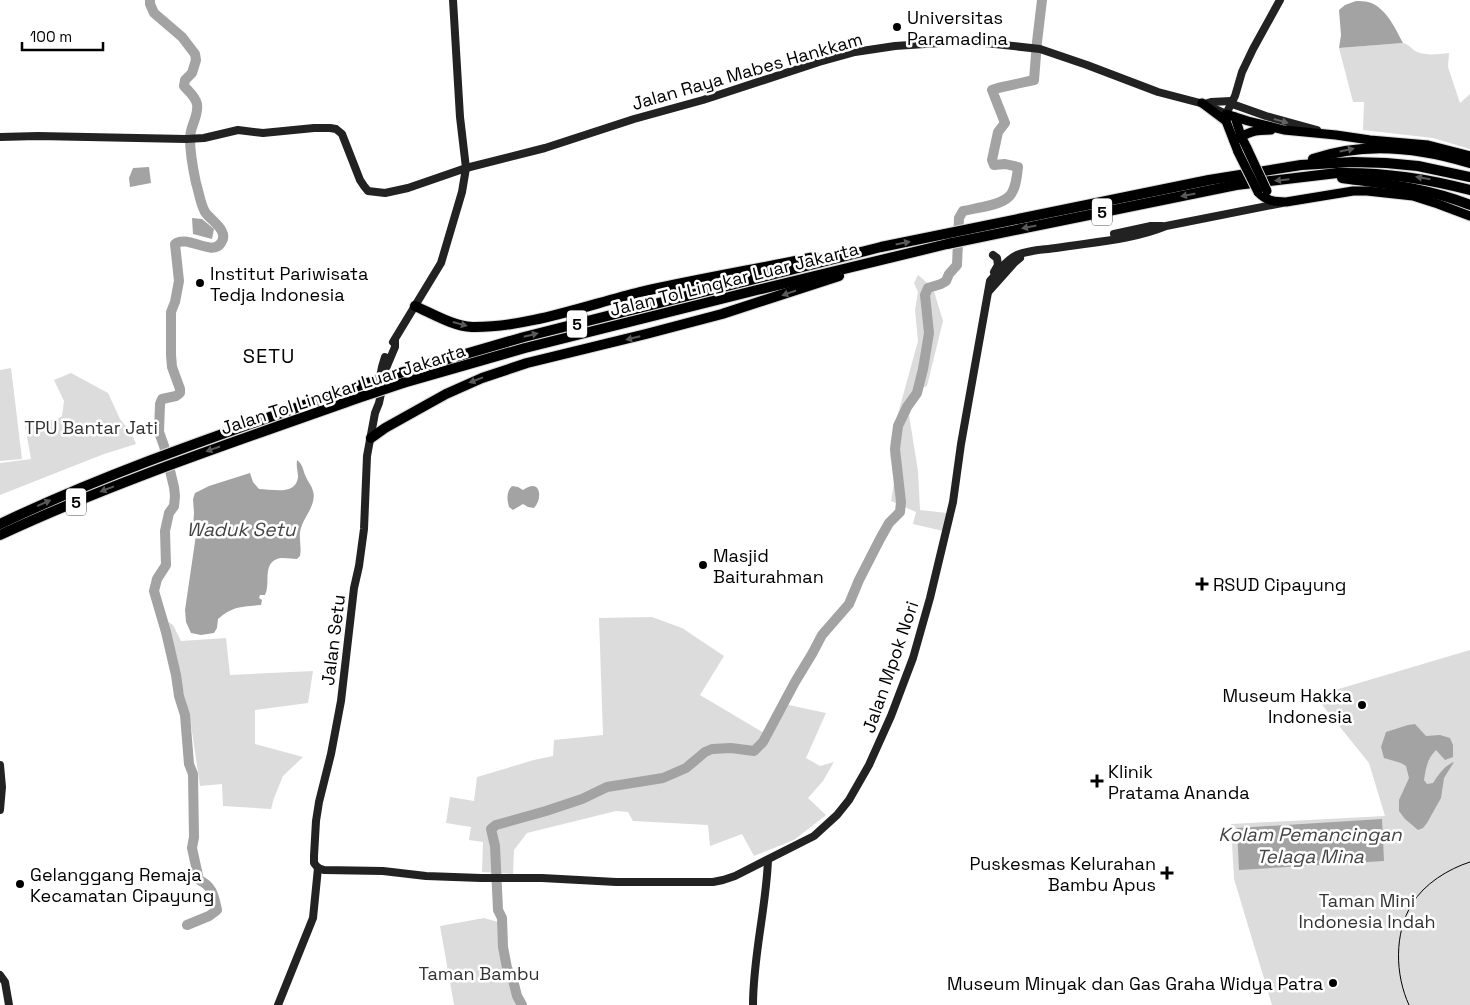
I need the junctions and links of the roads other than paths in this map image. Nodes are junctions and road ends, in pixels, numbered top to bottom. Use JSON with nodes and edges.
{"nodes":[{"id":1,"x":453,"y":0,"type":"edge"},
{"id":2,"x":1280,"y":0,"type":"edge"},
{"id":3,"x":1234,"y":100,"type":"junction"},
{"id":4,"x":1203,"y":103,"type":"junction"},
{"id":5,"x":1229,"y":117,"type":"junction"},
{"id":6,"x":1284,"y":130,"type":"junction"},
{"id":7,"x":1336,"y":134,"type":"junction"},
{"id":8,"x":0,"y":137,"type":"edge"},
{"id":9,"x":1237,"y":139,"type":"junction"},
{"id":10,"x":1470,"y":156,"type":"edge"},
{"id":11,"x":1470,"y":163,"type":"edge"},
{"id":12,"x":1301,"y":165,"type":"junction"},
{"id":13,"x":466,"y":168,"type":"junction"},
{"id":14,"x":1328,"y":175,"type":"junction"},
{"id":15,"x":1470,"y":177,"type":"edge"},
{"id":16,"x":1470,"y":190,"type":"edge"},
{"id":17,"x":1263,"y":194,"type":"junction"},
{"id":18,"x":1286,"y":202,"type":"junction"},
{"id":19,"x":1470,"y":205,"type":"edge"},
{"id":20,"x":1244,"y":211,"type":"junction"},
{"id":21,"x":1470,"y":216,"type":"edge"},
{"id":22,"x":967,"y":235,"type":"junction"},
{"id":23,"x":946,"y":239,"type":"junction"},
{"id":24,"x":880,"y":247,"type":"junction"},
{"id":25,"x":1028,"y":250,"type":"junction"},
{"id":26,"x":902,"y":255,"type":"junction"},
{"id":27,"x":993,"y":255,"type":"dead end"},
{"id":28,"x":990,"y":281,"type":"junction"},
{"id":29,"x":989,"y":291,"type":"junction"},
{"id":30,"x":415,"y":306,"type":"junction"},
{"id":31,"x":402,"y":378,"type":"junction"},
{"id":32,"x":373,"y":424,"type":"junction"},
{"id":33,"x":385,"y":428,"type":"junction"},
{"id":34,"x":371,"y":438,"type":"junction"},
{"id":35,"x":0,"y":524,"type":"edge"},
{"id":36,"x":0,"y":536,"type":"edge"},
{"id":37,"x":0,"y":765,"type":"edge"},
{"id":38,"x":0,"y":810,"type":"edge"},
{"id":39,"x":768,"y":860,"type":"junction"},
{"id":40,"x":318,"y":868,"type":"junction"},
{"id":41,"x":0,"y":975,"type":"edge"},
{"id":42,"x":9,"y":1005,"type":"edge"},
{"id":43,"x":278,"y":1005,"type":"edge"},
{"id":44,"x":753,"y":1005,"type":"edge"}],
"edges":[{"from":1,"to":13,"type":"main road","name":"Jalan Setu"},
{"from":2,"to":3,"type":"main road"},
{"from":3,"to":4,"type":"main road"},
{"from":3,"to":5,"type":"main road"},
{"from":3,"to":7,"type":"main road","one_way":true},
{"from":4,"to":5,"type":"main road"},
{"from":4,"to":13,"type":"main road","name":"Jalan Raya Mabes Hankkam"},
{"from":5,"to":6,"type":"main road"},
{"from":5,"to":9,"type":"main road"},
{"from":6,"to":7,"type":"main road"},
{"from":6,"to":9,"type":"main road"},
{"from":7,"to":10,"type":"main road"},
{"from":8,"to":13,"type":"main road","name":"Jalan Raya Mabes Hankkam"},
{"from":9,"to":17,"type":"main road","bridge":true},
{"from":12,"to":11,"type":"highway","one_way":true},
{"from":12,"to":15,"type":"highway","name":"Jalan Tol Lingkar Luar Jakarta","number":"5"},
{"from":12,"to":22,"type":"highway","name":"Jalan Tol Lingkar Luar Jakarta","number":"5"},
{"from":13,"to":30,"type":"main road","name":"Jalan Setu"},
{"from":16,"to":14,"type":"highway","name":"Jalan Tol Lingkar Luar Jakarta","number":"5","one_way":true},
{"from":14,"to":19,"type":"highway"},
{"from":14,"to":22,"type":"highway","name":"Jalan Tol Lingkar Luar Jakarta","number":"5","one_way":true},
{"from":17,"to":18,"type":"main road"},
{"from":17,"to":20,"type":"main road"},
{"from":18,"to":20,"type":"main road"},
{"from":18,"to":21,"type":"main road"},
{"from":20,"to":25,"type":"main road"},
{"from":22,"to":23,"type":"highway","name":"Jalan Tol Lingkar Luar Jakarta","number":"5"},
{"from":24,"to":23,"type":"highway","name":"Jalan Tol Lingkar Luar Jakarta","number":"5","one_way":true},
{"from":23,"to":26,"type":"highway","name":"Jalan Tol Lingkar Luar Jakarta","number":"5"},
{"from":30,"to":24,"type":"highway","one_way":true},
{"from":31,"to":24,"type":"highway","name":"Jalan Tol Lingkar Luar Jakarta","number":"5","one_way":true},
{"from":25,"to":28,"type":"main road"},
{"from":25,"to":29,"type":"main road","name":"Jalan Mpok Nori"},
{"from":26,"to":31,"type":"highway","name":"Jalan Tol Lingkar Luar Jakarta","number":"5"},
{"from":26,"to":33,"type":"highway","one_way":true},
{"from":27,"to":28,"type":"main road","name":"Jalan Mpok Nori"},
{"from":28,"to":29,"type":"main road","name":"Jalan Mpok Nori"},
{"from":29,"to":39,"type":"main road","name":"Jalan Mpok Nori"},
{"from":30,"to":32,"type":"main road","name":"Jalan Setu"},
{"from":35,"to":31,"type":"highway","name":"Jalan Tol Lingkar Luar Jakarta","number":"5","one_way":true,"bridge":true},
{"from":31,"to":36,"type":"highway","name":"Jalan Tol Lingkar Luar Jakarta","number":"5","one_way":true,"bridge":true},
{"from":32,"to":33,"type":"highway"},
{"from":32,"to":34,"type":"main road","name":"Jalan Setu"},
{"from":33,"to":34,"type":"highway"},
{"from":34,"to":40,"type":"main road","name":"Jalan Setu"},
{"from":37,"to":38,"type":"main road"},
{"from":39,"to":40,"type":"main road","name":"Jalan Mpok Nori"},
{"from":39,"to":44,"type":"main road"},
{"from":40,"to":43,"type":"main road","name":"Jalan Setu"},
{"from":41,"to":42,"type":"main road"}]}
